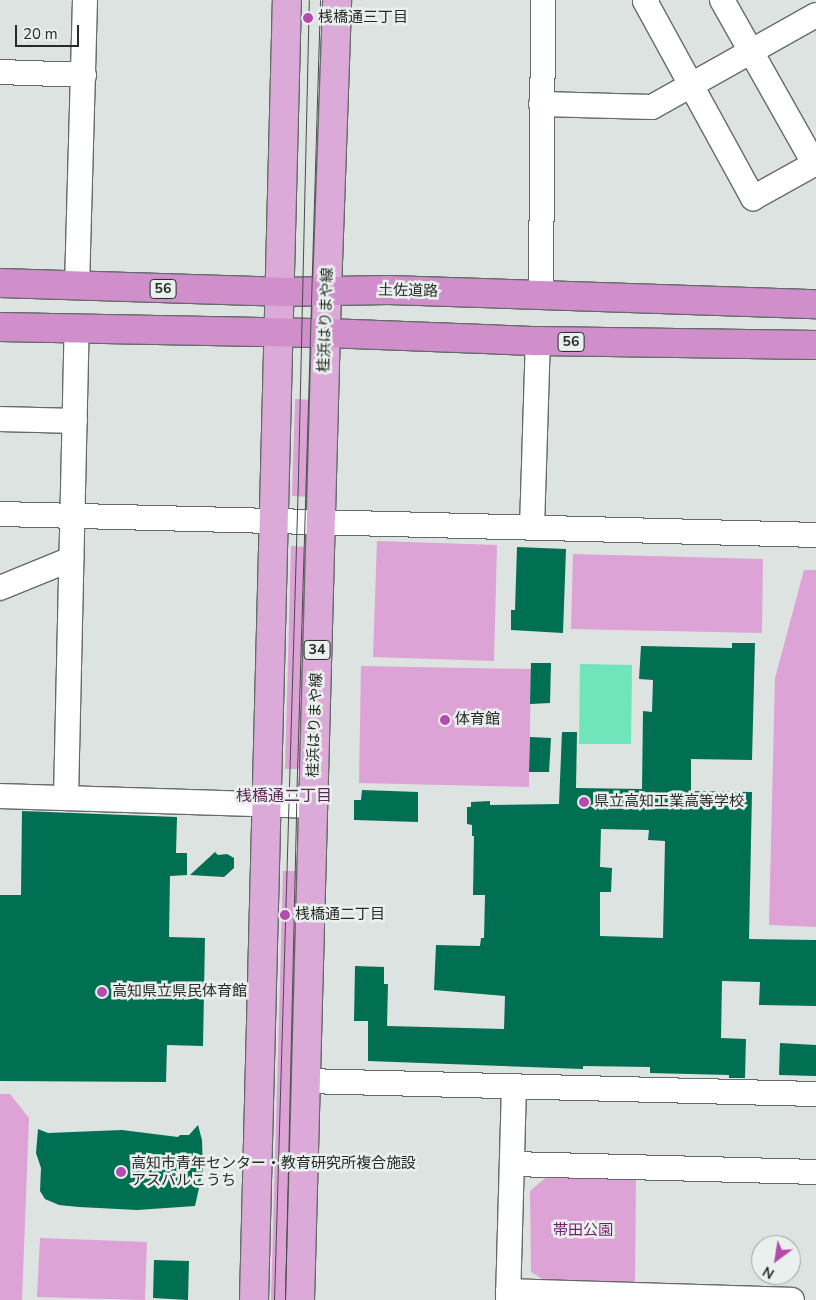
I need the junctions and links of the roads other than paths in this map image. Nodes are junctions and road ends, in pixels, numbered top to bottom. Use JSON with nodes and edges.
{"nodes":[{"id":1,"x":85,"y":0,"type":"edge"},
{"id":2,"x":287,"y":0,"type":"edge"},
{"id":3,"x":337,"y":0,"type":"edge"},
{"id":4,"x":543,"y":0,"type":"edge"},
{"id":5,"x":647,"y":0,"type":"edge"},
{"id":6,"x":722,"y":0,"type":"edge"},
{"id":7,"x":810,"y":0,"type":"edge"},
{"id":8,"x":816,"y":14,"type":"edge"},
{"id":9,"x":751,"y":52,"type":"junction"},
{"id":10,"x":0,"y":72,"type":"edge"},
{"id":11,"x":84,"y":75,"type":"junction"},
{"id":12,"x":690,"y":85,"type":"junction"},
{"id":13,"x":541,"y":104,"type":"junction"},
{"id":14,"x":815,"y":163,"type":"edge"},
{"id":15,"x":0,"y":283,"type":"edge"},
{"id":16,"x":77,"y":286,"type":"junction"},
{"id":17,"x":327,"y":291,"type":"junction"},
{"id":18,"x":280,"y":292,"type":"junction"},
{"id":19,"x":540,"y":295,"type":"junction"},
{"id":20,"x":816,"y":304,"type":"edge"},
{"id":21,"x":0,"y":327,"type":"edge"},
{"id":22,"x":77,"y":329,"type":"junction"},
{"id":23,"x":280,"y":333,"type":"junction"},
{"id":24,"x":326,"y":333,"type":"junction"},
{"id":25,"x":538,"y":341,"type":"junction"},
{"id":26,"x":816,"y":345,"type":"edge"},
{"id":27,"x":0,"y":419,"type":"edge"},
{"id":28,"x":75,"y":421,"type":"junction"},
{"id":29,"x":0,"y":514,"type":"edge"},
{"id":30,"x":73,"y":516,"type":"junction"},
{"id":31,"x":275,"y":520,"type":"junction"},
{"id":32,"x":321,"y":522,"type":"junction"},
{"id":33,"x":532,"y":528,"type":"junction"},
{"id":34,"x":816,"y":535,"type":"edge"},
{"id":35,"x":71,"y":559,"type":"junction"},
{"id":36,"x":0,"y":588,"type":"edge"},
{"id":37,"x":0,"y":796,"type":"edge"},
{"id":38,"x":66,"y":798,"type":"junction"},
{"id":39,"x":268,"y":804,"type":"junction"},
{"id":40,"x":313,"y":806,"type":"junction"},
{"id":41,"x":305,"y":1081,"type":"junction"},
{"id":42,"x":514,"y":1087,"type":"junction"},
{"id":43,"x":816,"y":1094,"type":"edge"},
{"id":44,"x":512,"y":1164,"type":"junction"},
{"id":45,"x":816,"y":1172,"type":"edge"},
{"id":46,"x":508,"y":1296,"type":"edge"},
{"id":47,"x":254,"y":1300,"type":"edge"},
{"id":48,"x":300,"y":1300,"type":"edge"},
{"id":49,"x":792,"y":1300,"type":"edge"}],
"edges":[{"from":1,"to":11,"type":"street"},
{"from":2,"to":18,"type":"main road"},
{"from":3,"to":17,"type":"main road","name":"桂浜はりまや線","number":"34"},
{"from":4,"to":13,"type":"street"},
{"from":5,"to":12,"type":"street"},
{"from":6,"to":9,"type":"street"},
{"from":7,"to":8,"type":"street"},
{"from":8,"to":9,"type":"street"},
{"from":9,"to":12,"type":"street"},
{"from":9,"to":14,"type":"street"},
{"from":10,"to":11,"type":"street"},
{"from":11,"to":16,"type":"street"},
{"from":12,"to":13,"type":"street"},
{"from":12,"to":14,"type":"street"},
{"from":13,"to":19,"type":"street"},
{"from":15,"to":16,"type":"highway","name":"土佐道路","number":"56"},
{"from":16,"to":18,"type":"highway","name":"土佐道路","number":"56"},
{"from":17,"to":18,"type":"highway","name":"土佐道路","number":"56"},
{"from":17,"to":19,"type":"highway","name":"土佐道路","number":"56"},
{"from":17,"to":24,"type":"main road","name":"桂浜はりまや線","number":"34"},
{"from":18,"to":23,"type":"main road"},
{"from":19,"to":20,"type":"highway","name":"土佐道路","number":"56"},
{"from":21,"to":22,"type":"highway","number":"56"},
{"from":22,"to":23,"type":"highway","number":"56"},
{"from":22,"to":28,"type":"street"},
{"from":23,"to":24,"type":"highway","number":"56"},
{"from":23,"to":31,"type":"main road"},
{"from":24,"to":25,"type":"highway","number":"56"},
{"from":24,"to":32,"type":"main road","name":"桂浜はりまや線","number":"34"},
{"from":25,"to":26,"type":"highway","number":"56"},
{"from":25,"to":33,"type":"street"},
{"from":27,"to":28,"type":"street"},
{"from":28,"to":30,"type":"street"},
{"from":29,"to":30,"type":"street"},
{"from":30,"to":31,"type":"street"},
{"from":30,"to":35,"type":"street"},
{"from":31,"to":32,"type":"street"},
{"from":31,"to":39,"type":"main road"},
{"from":32,"to":33,"type":"street"},
{"from":32,"to":40,"type":"main road","name":"桂浜はりまや線","number":"34"},
{"from":33,"to":34,"type":"street"},
{"from":35,"to":36,"type":"street"},
{"from":35,"to":38,"type":"street"},
{"from":37,"to":38,"type":"street"},
{"from":38,"to":39,"type":"street"},
{"from":39,"to":40,"type":"street"},
{"from":39,"to":47,"type":"main road"},
{"from":40,"to":41,"type":"main road","name":"桂浜はりまや線","number":"34"},
{"from":41,"to":42,"type":"street"},
{"from":41,"to":48,"type":"main road","name":"桂浜はりまや線","number":"34"},
{"from":42,"to":43,"type":"street"},
{"from":42,"to":44,"type":"street"},
{"from":44,"to":45,"type":"street"},
{"from":44,"to":46,"type":"street"},
{"from":46,"to":49,"type":"street"}]}
